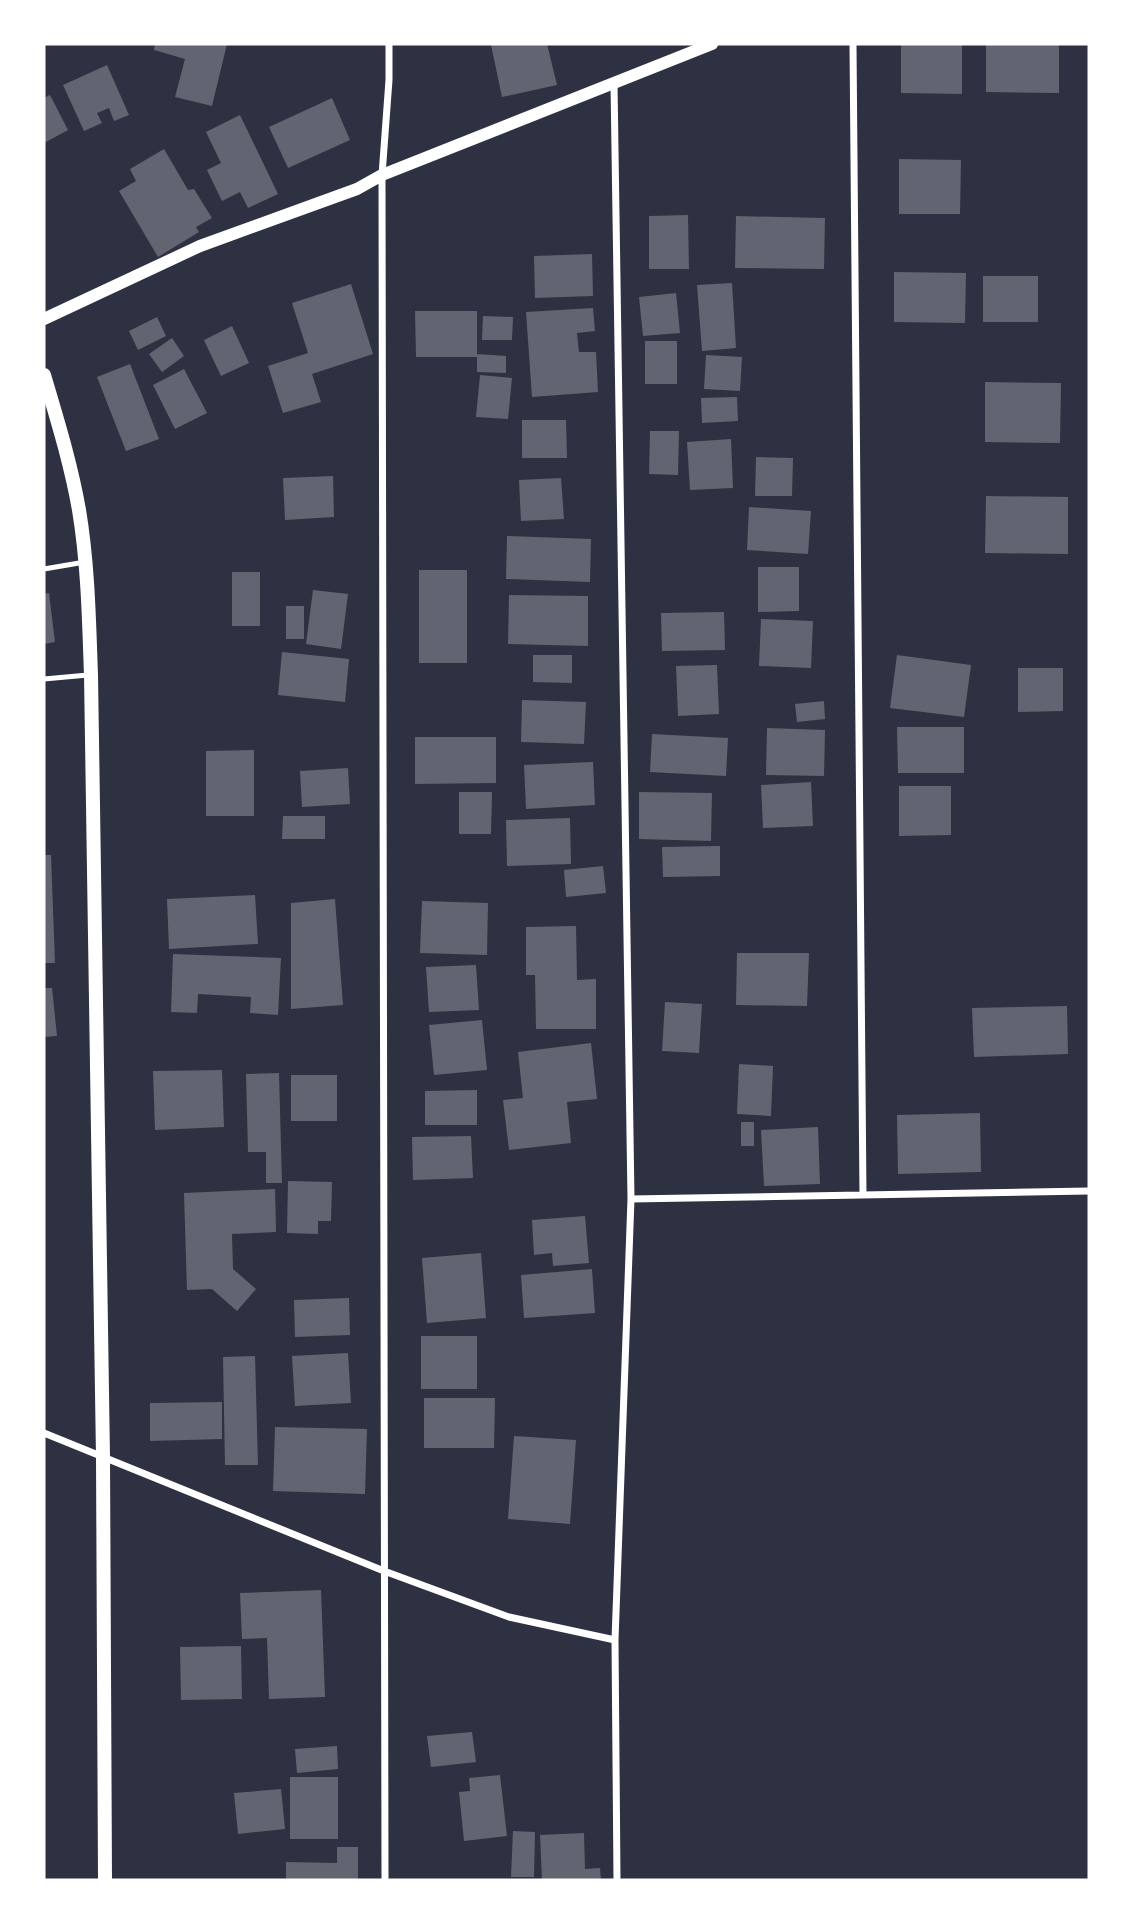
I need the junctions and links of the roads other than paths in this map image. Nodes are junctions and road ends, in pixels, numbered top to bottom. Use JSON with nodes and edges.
{"nodes":[{"id":1,"x":389,"y":44,"type":"edge"},
{"id":2,"x":712,"y":44,"type":"edge"},
{"id":3,"x":853,"y":44,"type":"edge"},
{"id":4,"x":614,"y":84,"type":"junction"},
{"id":5,"x":382,"y":175,"type":"junction"},
{"id":6,"x":44,"y":319,"type":"edge"},
{"id":7,"x":44,"y":375,"type":"edge"},
{"id":8,"x":86,"y":562,"type":"junction"},
{"id":9,"x":44,"y":569,"type":"edge"},
{"id":10,"x":91,"y":675,"type":"junction"},
{"id":11,"x":44,"y":680,"type":"edge"},
{"id":12,"x":1089,"y":1191,"type":"edge"},
{"id":13,"x":863,"y":1195,"type":"junction"},
{"id":14,"x":631,"y":1199,"type":"junction"},
{"id":15,"x":44,"y":1433,"type":"edge"},
{"id":16,"x":103,"y":1457,"type":"junction"},
{"id":17,"x":384,"y":1571,"type":"junction"},
{"id":18,"x":615,"y":1640,"type":"junction"},
{"id":19,"x":105,"y":1880,"type":"edge"},
{"id":20,"x":385,"y":1880,"type":"edge"},
{"id":21,"x":617,"y":1880,"type":"edge"}],
"edges":[{"from":1,"to":5,"type":"street"},
{"from":2,"to":4,"type":"street"},
{"from":3,"to":13,"type":"street"},
{"from":4,"to":5,"type":"street"},
{"from":4,"to":14,"type":"street"},
{"from":5,"to":6,"type":"street"},
{"from":5,"to":17,"type":"street"},
{"from":7,"to":8,"type":"main road"},
{"from":8,"to":9,"type":"lane"},
{"from":8,"to":10,"type":"main road"},
{"from":10,"to":11,"type":"lane"},
{"from":10,"to":16,"type":"main road"},
{"from":12,"to":13,"type":"street"},
{"from":13,"to":14,"type":"street"},
{"from":14,"to":18,"type":"street"},
{"from":15,"to":16,"type":"street"},
{"from":16,"to":17,"type":"street"},
{"from":16,"to":19,"type":"main road"},
{"from":17,"to":18,"type":"street"},
{"from":17,"to":20,"type":"street"},
{"from":18,"to":21,"type":"street"}]}
